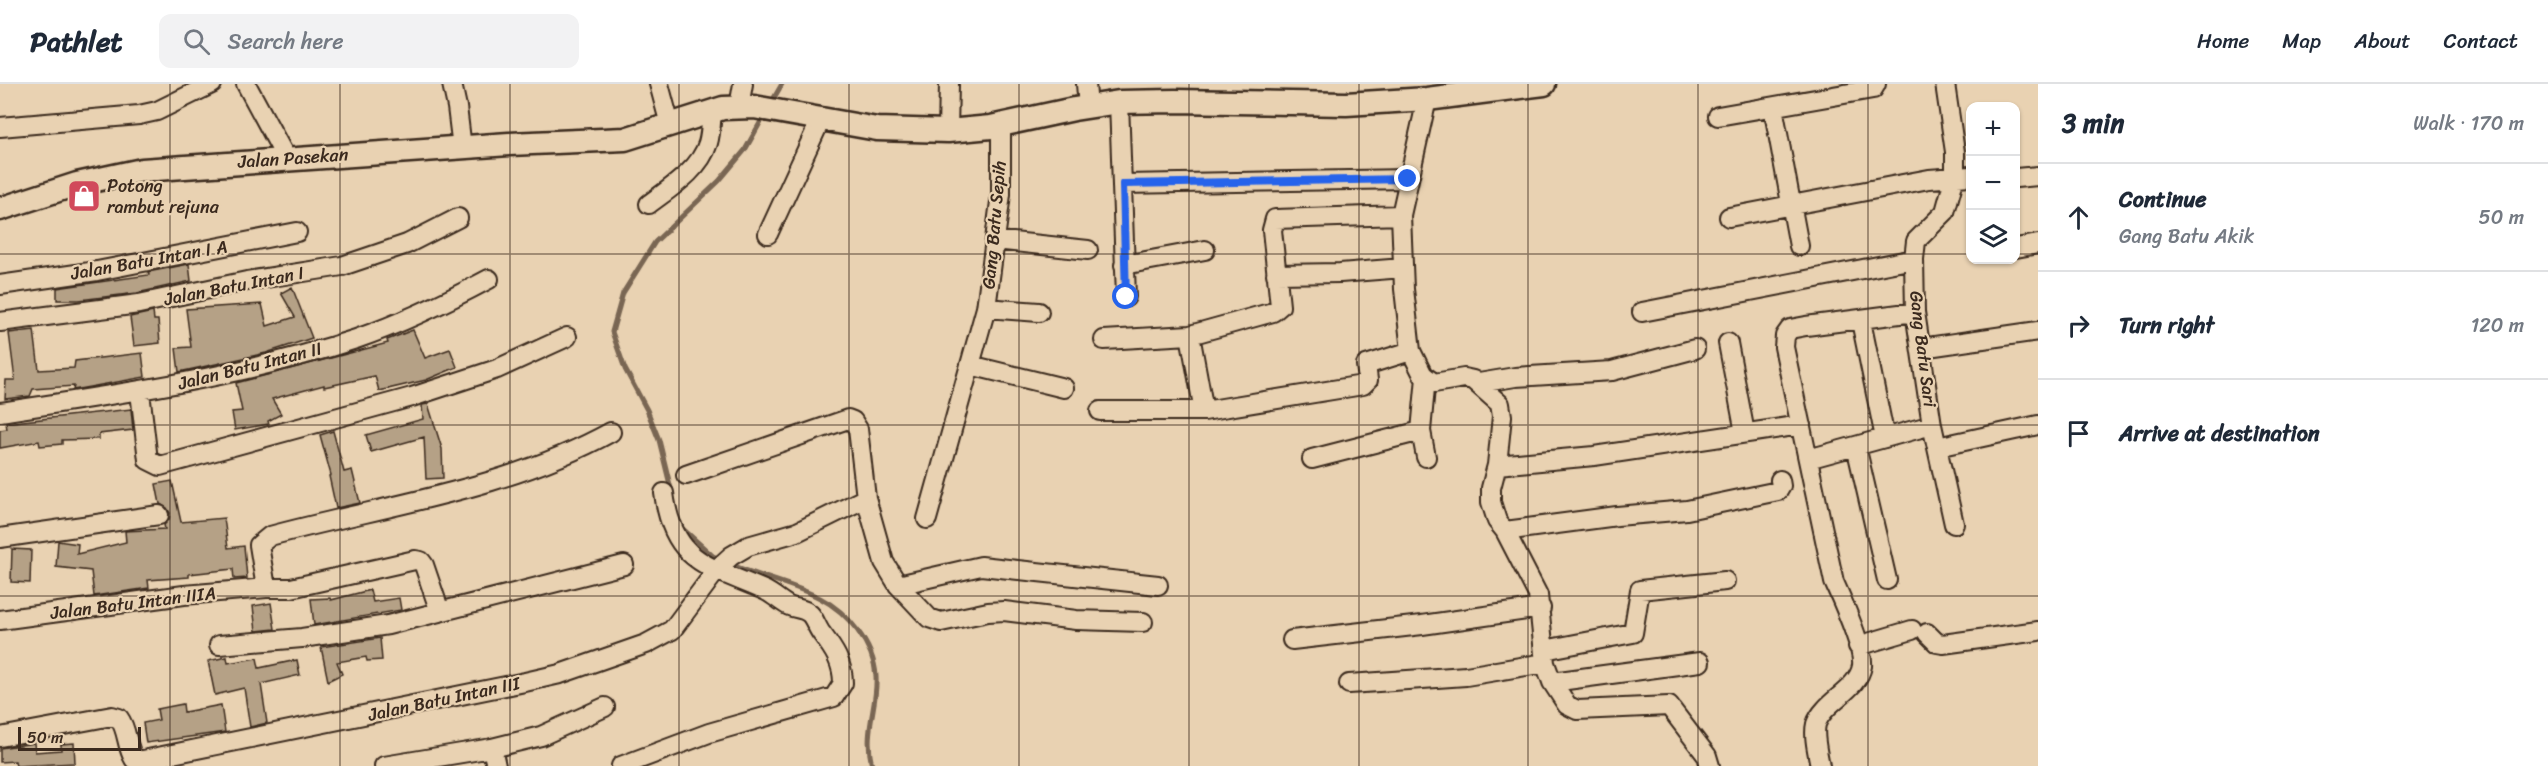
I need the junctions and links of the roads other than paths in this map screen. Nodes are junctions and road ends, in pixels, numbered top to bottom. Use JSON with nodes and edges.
{"nodes":[{"id":1,"x":212,"y":84,"type":"edge"},
{"id":2,"x":246,"y":84,"type":"edge"},
{"id":3,"x":452,"y":84,"type":"edge"},
{"id":4,"x":659,"y":84,"type":"edge"},
{"id":5,"x":743,"y":84,"type":"edge"},
{"id":6,"x":949,"y":84,"type":"edge"},
{"id":7,"x":1086,"y":84,"type":"edge"},
{"id":8,"x":1544,"y":84,"type":"edge"},
{"id":9,"x":1876,"y":84,"type":"edge"},
{"id":10,"x":1945,"y":84,"type":"edge"},
{"id":11,"x":1437,"y":93,"type":"edge"},
{"id":12,"x":1119,"y":102,"type":"junction"},
{"id":13,"x":739,"y":106,"type":"junction"},
{"id":14,"x":1088,"y":106,"type":"junction"},
{"id":15,"x":1773,"y":106,"type":"junction"},
{"id":16,"x":712,"y":110,"type":"junction"},
{"id":17,"x":1718,"y":116,"type":"dead end"},
{"id":18,"x":821,"y":119,"type":"junction"},
{"id":19,"x":670,"y":125,"type":"junction"},
{"id":20,"x":1001,"y":125,"type":"junction"},
{"id":21,"x":0,"y":127,"type":"edge"},
{"id":22,"x":948,"y":131,"type":"junction"},
{"id":23,"x":462,"y":148,"type":"junction"},
{"id":24,"x":286,"y":158,"type":"junction"},
{"id":25,"x":1963,"y":176,"type":"edge"},
{"id":26,"x":2038,"y":176,"type":"edge"},
{"id":27,"x":2020,"y":178,"type":"edge"},
{"id":28,"x":1408,"y":179,"type":"junction"},
{"id":29,"x":1123,"y":184,"type":"junction"},
{"id":30,"x":649,"y":204,"type":"dead end"},
{"id":31,"x":1793,"y":205,"type":"junction"},
{"id":32,"x":0,"y":209,"type":"edge"},
{"id":33,"x":1401,"y":215,"type":"junction"},
{"id":34,"x":1729,"y":217,"type":"dead end"},
{"id":35,"x":458,"y":218,"type":"dead end"},
{"id":36,"x":297,"y":232,"type":"dead end"},
{"id":37,"x":768,"y":234,"type":"dead end"},
{"id":38,"x":995,"y":240,"type":"junction"},
{"id":39,"x":2038,"y":243,"type":"edge"},
{"id":40,"x":1799,"y":246,"type":"dead end"},
{"id":41,"x":2020,"y":247,"type":"edge"},
{"id":42,"x":1088,"y":250,"type":"dead end"},
{"id":43,"x":1205,"y":250,"type":"dead end"},
{"id":44,"x":1914,"y":259,"type":"junction"},
{"id":45,"x":1124,"y":265,"type":"junction"},
{"id":46,"x":1403,"y":268,"type":"junction"},
{"id":47,"x":1276,"y":274,"type":"junction"},
{"id":48,"x":489,"y":279,"type":"dead end"},
{"id":49,"x":0,"y":285,"type":"edge"},
{"id":50,"x":1126,"y":297,"type":"dead end"},
{"id":51,"x":986,"y":308,"type":"junction"},
{"id":52,"x":1040,"y":312,"type":"dead end"},
{"id":53,"x":1642,"y":312,"type":"dead end"},
{"id":54,"x":1915,"y":312,"type":"junction"},
{"id":55,"x":1861,"y":321,"type":"junction"},
{"id":56,"x":0,"y":322,"type":"edge"},
{"id":57,"x":2038,"y":331,"type":"edge"},
{"id":58,"x":1190,"y":335,"type":"junction"},
{"id":59,"x":567,"y":338,"type":"dead end"},
{"id":60,"x":1104,"y":340,"type":"dead end"},
{"id":61,"x":1728,"y":343,"type":"dead end"},
{"id":62,"x":1921,"y":348,"type":"junction"},
{"id":63,"x":1695,"y":350,"type":"dead end"},
{"id":64,"x":1411,"y":351,"type":"junction"},
{"id":65,"x":970,"y":365,"type":"junction"},
{"id":66,"x":1426,"y":377,"type":"junction"},
{"id":67,"x":1479,"y":383,"type":"junction"},
{"id":68,"x":1064,"y":388,"type":"dead end"},
{"id":69,"x":140,"y":392,"type":"junction"},
{"id":70,"x":1100,"y":411,"type":"dead end"},
{"id":71,"x":1203,"y":411,"type":"junction"},
{"id":72,"x":0,"y":412,"type":"edge"},
{"id":73,"x":1932,"y":424,"type":"junction"},
{"id":74,"x":1801,"y":425,"type":"junction"},
{"id":75,"x":2038,"y":425,"type":"edge"},
{"id":76,"x":1421,"y":431,"type":"junction"},
{"id":77,"x":611,"y":432,"type":"dead end"},
{"id":78,"x":1746,"y":433,"type":"junction"},
{"id":79,"x":1886,"y":438,"type":"junction"},
{"id":80,"x":1856,"y":446,"type":"junction"},
{"id":81,"x":1937,"y":447,"type":"junction"},
{"id":82,"x":1426,"y":457,"type":"dead end"},
{"id":83,"x":1312,"y":459,"type":"dead end"},
{"id":84,"x":1808,"y":459,"type":"junction"},
{"id":85,"x":1497,"y":465,"type":"junction"},
{"id":86,"x":686,"y":475,"type":"dead end"},
{"id":87,"x":1780,"y":480,"type":"dead end"},
{"id":88,"x":664,"y":493,"type":"dead end"},
{"id":89,"x":866,"y":498,"type":"junction"},
{"id":90,"x":159,"y":515,"type":"dead end"},
{"id":91,"x":927,"y":519,"type":"dead end"},
{"id":92,"x":1954,"y":524,"type":"dead end"},
{"id":93,"x":1505,"y":531,"type":"junction"},
{"id":94,"x":0,"y":538,"type":"edge"},
{"id":95,"x":624,"y":565,"type":"dead end"},
{"id":96,"x":722,"y":565,"type":"junction"},
{"id":97,"x":1887,"y":580,"type":"dead end"},
{"id":98,"x":1725,"y":581,"type":"dead end"},
{"id":99,"x":898,"y":585,"type":"junction"},
{"id":100,"x":1158,"y":585,"type":"dead end"},
{"id":101,"x":266,"y":588,"type":"junction"},
{"id":102,"x":1541,"y":608,"type":"junction"},
{"id":103,"x":440,"y":612,"type":"junction"},
{"id":104,"x":0,"y":621,"type":"edge"},
{"id":105,"x":1143,"y":622,"type":"dead end"},
{"id":106,"x":2038,"y":631,"type":"edge"},
{"id":107,"x":1292,"y":640,"type":"dead end"},
{"id":108,"x":219,"y":645,"type":"dead end"},
{"id":109,"x":1860,"y":655,"type":"junction"},
{"id":110,"x":1544,"y":657,"type":"junction"},
{"id":111,"x":1700,"y":662,"type":"dead end"},
{"id":112,"x":1552,"y":682,"type":"junction"},
{"id":113,"x":1349,"y":684,"type":"dead end"},
{"id":114,"x":605,"y":707,"type":"dead end"},
{"id":115,"x":0,"y":737,"type":"edge"},
{"id":116,"x":492,"y":748,"type":"junction"},
{"id":117,"x":384,"y":766,"type":"edge"},
{"id":118,"x":496,"y":766,"type":"edge"},
{"id":119,"x":621,"y":766,"type":"edge"},
{"id":120,"x":1710,"y":766,"type":"edge"},
{"id":121,"x":1820,"y":766,"type":"edge"}],
"edges":[{"from":1,"to":21,"type":"street"},
{"from":2,"to":24,"type":"street"},
{"from":3,"to":23,"type":"street"},
{"from":4,"to":19,"type":"street"},
{"from":5,"to":13,"type":"street"},
{"from":6,"to":22,"type":"street"},
{"from":7,"to":14,"type":"street"},
{"from":8,"to":11,"type":"street","name":"Jalan Pasekan"},
{"from":9,"to":15,"type":"street"},
{"from":10,"to":25,"type":"street","name":"Gang Batu Sari"},
{"from":11,"to":12,"type":"street","name":"Jalan Pasekan"},
{"from":11,"to":28,"type":"street"},
{"from":12,"to":14,"type":"street","name":"Jalan Pasekan"},
{"from":12,"to":29,"type":"street"},
{"from":13,"to":16,"type":"street","name":"Jalan Pasekan"},
{"from":13,"to":18,"type":"street","name":"Jalan Pasekan"},
{"from":14,"to":20,"type":"street","name":"Jalan Pasekan"},
{"from":15,"to":17,"type":"street"},
{"from":15,"to":31,"type":"street"},
{"from":16,"to":19,"type":"street","name":"Jalan Pasekan"},
{"from":16,"to":30,"type":"street"},
{"from":18,"to":22,"type":"street","name":"Jalan Pasekan"},
{"from":18,"to":37,"type":"street"},
{"from":19,"to":23,"type":"street","name":"Jalan Pasekan"},
{"from":20,"to":22,"type":"street","name":"Jalan Pasekan"},
{"from":20,"to":38,"type":"street","name":"Gang Batu Sepih"},
{"from":23,"to":24,"type":"street","name":"Jalan Pasekan"},
{"from":24,"to":32,"type":"street","name":"Jalan Pasekan"},
{"from":25,"to":31,"type":"street"},
{"from":25,"to":44,"type":"street","name":"Gang Batu Sari"},
{"from":26,"to":27,"type":"street"},
{"from":28,"to":29,"type":"street"},
{"from":28,"to":33,"type":"street"},
{"from":29,"to":45,"type":"street"},
{"from":31,"to":34,"type":"street"},
{"from":31,"to":40,"type":"street"},
{"from":33,"to":46,"type":"street"},
{"from":33,"to":47,"type":"street"},
{"from":35,"to":56,"type":"street","name":"Jalan Batu Intan I"},
{"from":36,"to":49,"type":"street","name":"Jalan Batu Intan I A"},
{"from":38,"to":42,"type":"street"},
{"from":38,"to":51,"type":"street","name":"Gang Batu Sepih"},
{"from":39,"to":41,"type":"street"},
{"from":43,"to":45,"type":"street"},
{"from":44,"to":53,"type":"street"},
{"from":44,"to":54,"type":"street","name":"Gang Batu Sari"},
{"from":45,"to":50,"type":"street"},
{"from":46,"to":47,"type":"street"},
{"from":46,"to":64,"type":"street"},
{"from":47,"to":58,"type":"street"},
{"from":48,"to":69,"type":"street","name":"Jalan Batu Intan II"},
{"from":51,"to":52,"type":"street","name":"Gang Batu Sepih"},
{"from":51,"to":65,"type":"street"},
{"from":54,"to":55,"type":"street"},
{"from":54,"to":62,"type":"street","name":"Gang Batu Sari"},
{"from":55,"to":74,"type":"street"},
{"from":55,"to":79,"type":"street"},
{"from":57,"to":62,"type":"street"},
{"from":58,"to":60,"type":"street"},
{"from":58,"to":71,"type":"street"},
{"from":59,"to":69,"type":"street"},
{"from":61,"to":78,"type":"street"},
{"from":62,"to":73,"type":"street","name":"Gang Batu Sari"},
{"from":63,"to":67,"type":"street"},
{"from":64,"to":66,"type":"street"},
{"from":64,"to":71,"type":"street"},
{"from":65,"to":68,"type":"street"},
{"from":65,"to":91,"type":"street"},
{"from":66,"to":67,"type":"street"},
{"from":66,"to":76,"type":"street"},
{"from":67,"to":85,"type":"street"},
{"from":69,"to":72,"type":"street","name":"Jalan Batu Intan II"},
{"from":70,"to":71,"type":"street"},
{"from":73,"to":79,"type":"street"},
{"from":73,"to":81,"type":"street","name":"Gang Batu Sari"},
{"from":74,"to":78,"type":"street"},
{"from":74,"to":84,"type":"street"},
{"from":75,"to":81,"type":"street"},
{"from":76,"to":82,"type":"street"},
{"from":76,"to":83,"type":"street"},
{"from":77,"to":101,"type":"street"},
{"from":78,"to":85,"type":"street"},
{"from":79,"to":80,"type":"street"},
{"from":80,"to":84,"type":"street"},
{"from":80,"to":97,"type":"street"},
{"from":81,"to":92,"type":"street","name":"Gang Batu Sari"},
{"from":84,"to":109,"type":"street"},
{"from":85,"to":93,"type":"street"},
{"from":86,"to":89,"type":"street"},
{"from":87,"to":93,"type":"street"},
{"from":88,"to":96,"type":"street"},
{"from":89,"to":96,"type":"street","name":"Jalan Batu Intan III"},
{"from":89,"to":99,"type":"street"},
{"from":90,"to":94,"type":"street"},
{"from":93,"to":102,"type":"street"},
{"from":95,"to":103,"type":"street"},
{"from":96,"to":115,"type":"street","name":"Jalan Batu Intan III"},
{"from":96,"to":119,"type":"street"},
{"from":98,"to":110,"type":"street"},
{"from":99,"to":100,"type":"street"},
{"from":99,"to":105,"type":"street"},
{"from":101,"to":103,"type":"street","name":"Jalan Batu Intan IIIA"},
{"from":101,"to":104,"type":"street","name":"Jalan Batu Intan IIIA"},
{"from":102,"to":107,"type":"street"},
{"from":102,"to":110,"type":"street"},
{"from":103,"to":108,"type":"street"},
{"from":106,"to":109,"type":"street"},
{"from":109,"to":121,"type":"street"},
{"from":110,"to":112,"type":"street"},
{"from":110,"to":113,"type":"street"},
{"from":111,"to":112,"type":"street"},
{"from":112,"to":120,"type":"street"},
{"from":114,"to":116,"type":"street"},
{"from":116,"to":117,"type":"street"},
{"from":116,"to":118,"type":"street"}]}
